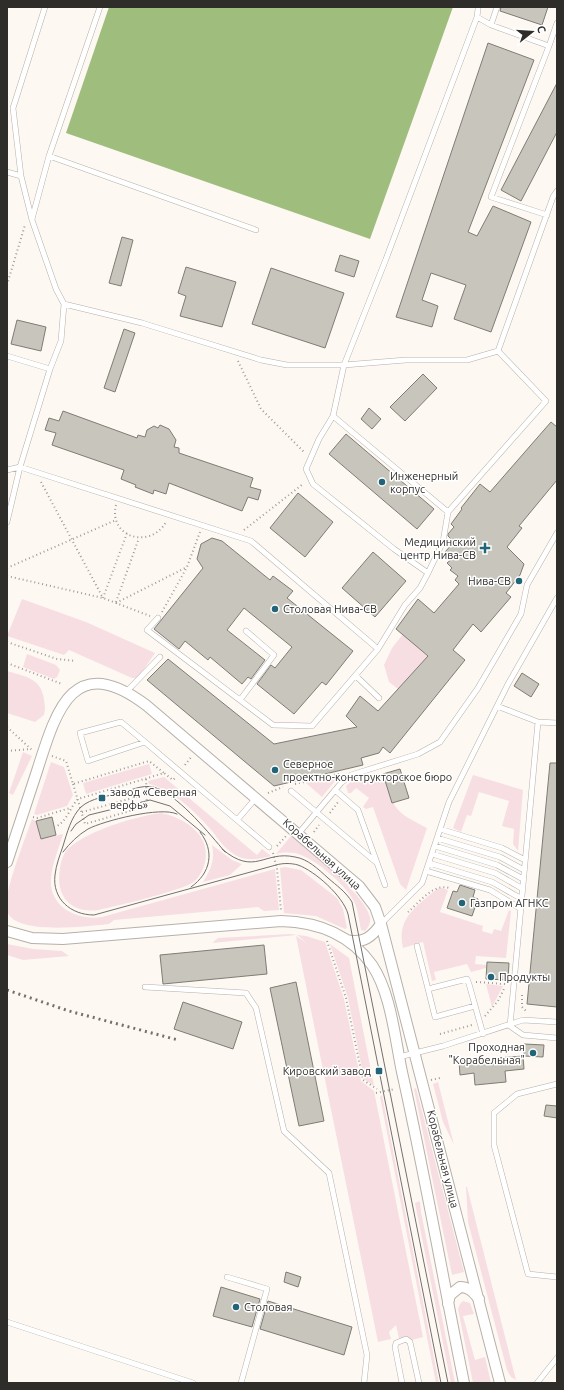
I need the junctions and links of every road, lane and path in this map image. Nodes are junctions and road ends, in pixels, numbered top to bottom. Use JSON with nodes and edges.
{"nodes":[{"id":1,"x":45,"y":7,"type":"edge"},
{"id":2,"x":100,"y":7,"type":"edge"},
{"id":3,"x":497,"y":7,"type":"edge"},
{"id":4,"x":478,"y":9,"type":"dead end"},
{"id":5,"x":477,"y":17,"type":"junction"},
{"id":6,"x":557,"y":23,"type":"edge"},
{"id":7,"x":491,"y":25,"type":"junction"},
{"id":8,"x":549,"y":46,"type":"junction"},
{"id":9,"x":49,"y":156,"type":"junction"},
{"id":10,"x":7,"y":172,"type":"edge"},
{"id":11,"x":21,"y":176,"type":"junction"},
{"id":12,"x":557,"y":191,"type":"edge"},
{"id":13,"x":30,"y":211,"type":"junction"},
{"id":14,"x":547,"y":215,"type":"junction"},
{"id":15,"x":32,"y":220,"type":"junction"},
{"id":16,"x":256,"y":230,"type":"dead end"},
{"id":17,"x":7,"y":285,"type":"edge"},
{"id":18,"x":64,"y":304,"type":"junction"},
{"id":19,"x":230,"y":351,"type":"junction"},
{"id":20,"x":498,"y":351,"type":"junction"},
{"id":21,"x":7,"y":356,"type":"edge"},
{"id":22,"x":344,"y":365,"type":"junction"},
{"id":23,"x":50,"y":369,"type":"junction"},
{"id":24,"x":334,"y":416,"type":"junction"},
{"id":25,"x":311,"y":458,"type":"junction"},
{"id":26,"x":20,"y":467,"type":"junction"},
{"id":27,"x":7,"y":470,"type":"edge"},
{"id":28,"x":36,"y":472,"type":"junction"},
{"id":29,"x":310,"y":478,"type":"junction"},
{"id":30,"x":118,"y":498,"type":"junction"},
{"id":31,"x":448,"y":512,"type":"junction"},
{"id":32,"x":168,"y":514,"type":"junction"},
{"id":33,"x":116,"y":520,"type":"junction"},
{"id":34,"x":7,"y":522,"type":"edge"},
{"id":35,"x":203,"y":525,"type":"junction"},
{"id":36,"x":126,"y":533,"type":"junction"},
{"id":37,"x":557,"y":533,"type":"edge"},
{"id":38,"x":237,"y":536,"type":"junction"},
{"id":39,"x":139,"y":538,"type":"junction"},
{"id":40,"x":72,"y":539,"type":"junction"},
{"id":41,"x":187,"y":567,"type":"junction"},
{"id":42,"x":7,"y":568,"type":"edge"},
{"id":43,"x":428,"y":573,"type":"junction"},
{"id":44,"x":7,"y":576,"type":"edge"},
{"id":45,"x":103,"y":598,"type":"junction"},
{"id":46,"x":557,"y":598,"type":"edge"},
{"id":47,"x":116,"y":603,"type":"junction"},
{"id":48,"x":158,"y":618,"type":"junction"},
{"id":49,"x":246,"y":631,"type":"dead end"},
{"id":50,"x":7,"y":642,"type":"edge"},
{"id":51,"x":378,"y":649,"type":"junction"},
{"id":52,"x":160,"y":657,"type":"dead end"},
{"id":53,"x":76,"y":661,"type":"dead end"},
{"id":54,"x":7,"y":663,"type":"edge"},
{"id":55,"x":356,"y":676,"type":"junction"},
{"id":56,"x":62,"y":684,"type":"dead end"},
{"id":57,"x":127,"y":692,"type":"junction"},
{"id":58,"x":380,"y":698,"type":"dead end"},
{"id":59,"x":240,"y":700,"type":"junction"},
{"id":60,"x":497,"y":706,"type":"junction"},
{"id":61,"x":538,"y":722,"type":"junction"},
{"id":62,"x":557,"y":724,"type":"edge"},
{"id":63,"x":7,"y":727,"type":"edge"},
{"id":64,"x":145,"y":742,"type":"junction"},
{"id":65,"x":31,"y":749,"type":"junction"},
{"id":66,"x":7,"y":751,"type":"edge"},
{"id":67,"x":35,"y":751,"type":"dead end"},
{"id":68,"x":194,"y":754,"type":"dead end"},
{"id":69,"x":49,"y":755,"type":"dead end"},
{"id":70,"x":180,"y":772,"type":"junction"},
{"id":71,"x":164,"y":773,"type":"junction"},
{"id":72,"x":146,"y":778,"type":"junction"},
{"id":73,"x":344,"y":780,"type":"junction"},
{"id":74,"x":73,"y":784,"type":"junction"},
{"id":75,"x":335,"y":790,"type":"junction"},
{"id":76,"x":291,"y":791,"type":"dead end"},
{"id":77,"x":268,"y":793,"type":"dead end"},
{"id":78,"x":146,"y":794,"type":"junction"},
{"id":79,"x":257,"y":797,"type":"junction"},
{"id":80,"x":78,"y":799,"type":"junction"},
{"id":81,"x":70,"y":808,"type":"junction"},
{"id":82,"x":82,"y":812,"type":"junction"},
{"id":83,"x":317,"y":812,"type":"junction"},
{"id":84,"x":31,"y":816,"type":"dead end"},
{"id":85,"x":237,"y":820,"type":"junction"},
{"id":86,"x":54,"y":827,"type":"dead end"},
{"id":87,"x":440,"y":829,"type":"junction"},
{"id":88,"x":299,"y":833,"type":"junction"},
{"id":89,"x":286,"y":836,"type":"dead end"},
{"id":90,"x":438,"y":838,"type":"junction"},
{"id":91,"x":435,"y":846,"type":"junction"},
{"id":92,"x":269,"y":847,"type":"dead end"},
{"id":93,"x":432,"y":854,"type":"junction"},
{"id":94,"x":525,"y":860,"type":"junction"},
{"id":95,"x":7,"y":862,"type":"edge"},
{"id":96,"x":377,"y":863,"type":"junction"},
{"id":97,"x":429,"y":863,"type":"junction"},
{"id":98,"x":524,"y":870,"type":"junction"},
{"id":99,"x":426,"y":871,"type":"junction"},
{"id":100,"x":524,"y":880,"type":"junction"},
{"id":101,"x":385,"y":886,"type":"dead end"},
{"id":102,"x":449,"y":888,"type":"dead end"},
{"id":103,"x":523,"y":889,"type":"junction"},
{"id":104,"x":522,"y":899,"type":"junction"},
{"id":105,"x":521,"y":909,"type":"junction"},
{"id":106,"x":281,"y":911,"type":"dead end"},
{"id":107,"x":408,"y":912,"type":"dead end"},
{"id":108,"x":381,"y":924,"type":"junction"},
{"id":109,"x":7,"y":932,"type":"edge"},
{"id":110,"x":327,"y":940,"type":"dead end"},
{"id":111,"x":347,"y":940,"type":"junction"},
{"id":112,"x":416,"y":946,"type":"dead end"},
{"id":113,"x":469,"y":984,"type":"junction"},
{"id":114,"x":145,"y":987,"type":"dead end"},
{"id":115,"x":505,"y":987,"type":"junction"},
{"id":116,"x":514,"y":988,"type":"junction"},
{"id":117,"x":428,"y":989,"type":"junction"},
{"id":118,"x":475,"y":1006,"type":"junction"},
{"id":119,"x":532,"y":1012,"type":"dead end"},
{"id":120,"x":479,"y":1020,"type":"junction"},
{"id":121,"x":557,"y":1022,"type":"edge"},
{"id":122,"x":510,"y":1026,"type":"junction"},
{"id":123,"x":440,"y":1034,"type":"dead end"},
{"id":124,"x":483,"y":1034,"type":"junction"},
{"id":125,"x":557,"y":1038,"type":"edge"},
{"id":126,"x":416,"y":1053,"type":"junction"},
{"id":127,"x":399,"y":1057,"type":"junction"},
{"id":128,"x":440,"y":1078,"type":"dead end"},
{"id":129,"x":431,"y":1080,"type":"dead end"},
{"id":130,"x":557,"y":1084,"type":"edge"},
{"id":131,"x":398,"y":1088,"type":"dead end"},
{"id":132,"x":377,"y":1089,"type":"dead end"},
{"id":133,"x":376,"y":1093,"type":"dead end"},
{"id":134,"x":227,"y":1278,"type":"dead end"},
{"id":135,"x":557,"y":1278,"type":"edge"},
{"id":136,"x":479,"y":1299,"type":"junction"},
{"id":137,"x":448,"y":1304,"type":"junction"},
{"id":138,"x":7,"y":1322,"type":"edge"},
{"id":139,"x":557,"y":1358,"type":"edge"},
{"id":140,"x":193,"y":1383,"type":"edge"},
{"id":141,"x":241,"y":1383,"type":"edge"},
{"id":142,"x":364,"y":1383,"type":"edge"},
{"id":143,"x":402,"y":1383,"type":"edge"},
{"id":144,"x":419,"y":1383,"type":"edge"},
{"id":145,"x":464,"y":1383,"type":"edge"},
{"id":146,"x":500,"y":1383,"type":"edge"},
{"id":147,"x":537,"y":1383,"type":"edge"}],
"edges":[{"from":1,"to":11,"type":"lane"},
{"from":2,"to":9,"type":"lane"},
{"from":3,"to":7,"type":"lane"},
{"from":4,"to":5,"type":"lane"},
{"from":5,"to":7,"type":"lane"},
{"from":5,"to":22,"type":"lane"},
{"from":6,"to":8,"type":"lane"},
{"from":7,"to":8,"type":"lane"},
{"from":8,"to":14,"type":"lane"},
{"from":9,"to":15,"type":"lane"},
{"from":9,"to":16,"type":"lane"},
{"from":10,"to":11,"type":"lane"},
{"from":11,"to":13,"type":"lane"},
{"from":12,"to":14,"type":"lane"},
{"from":13,"to":15,"type":"lane"},
{"from":13,"to":17,"type":"path"},
{"from":14,"to":20,"type":"lane"},
{"from":15,"to":18,"type":"lane"},
{"from":18,"to":19,"type":"lane"},
{"from":18,"to":23,"type":"lane"},
{"from":19,"to":22,"type":"lane"},
{"from":19,"to":25,"type":"path"},
{"from":20,"to":22,"type":"lane"},
{"from":20,"to":31,"type":"lane"},
{"from":21,"to":23,"type":"lane"},
{"from":22,"to":24,"type":"lane"},
{"from":23,"to":26,"type":"lane"},
{"from":24,"to":25,"type":"lane"},
{"from":24,"to":31,"type":"lane"},
{"from":25,"to":29,"type":"lane"},
{"from":26,"to":27,"type":"lane"},
{"from":26,"to":28,"type":"lane"},
{"from":26,"to":34,"type":"lane"},
{"from":28,"to":30,"type":"lane"},
{"from":28,"to":40,"type":"path"},
{"from":29,"to":38,"type":"path"},
{"from":29,"to":43,"type":"lane"},
{"from":30,"to":32,"type":"lane"},
{"from":30,"to":33,"type":"path"},
{"from":31,"to":43,"type":"lane"},
{"from":32,"to":35,"type":"lane"},
{"from":32,"to":39,"type":"path"},
{"from":33,"to":36,"type":"path"},
{"from":33,"to":40,"type":"path"},
{"from":35,"to":38,"type":"lane"},
{"from":35,"to":41,"type":"path"},
{"from":36,"to":39,"type":"path"},
{"from":36,"to":45,"type":"path"},
{"from":37,"to":73,"type":"lane"},
{"from":38,"to":51,"type":"lane"},
{"from":39,"to":47,"type":"path"},
{"from":40,"to":42,"type":"path"},
{"from":40,"to":45,"type":"path"},
{"from":41,"to":47,"type":"path"},
{"from":41,"to":48,"type":"path"},
{"from":43,"to":51,"type":"lane"},
{"from":44,"to":45,"type":"path"},
{"from":45,"to":47,"type":"path"},
{"from":46,"to":60,"type":"lane"},
{"from":47,"to":48,"type":"path"},
{"from":48,"to":59,"type":"lane"},
{"from":49,"to":59,"type":"lane"},
{"from":50,"to":53,"type":"path"},
{"from":51,"to":55,"type":"lane"},
{"from":52,"to":57,"type":"lane"},
{"from":54,"to":56,"type":"path"},
{"from":55,"to":58,"type":"lane"},
{"from":55,"to":59,"type":"lane"},
{"from":57,"to":79,"type":"street","name":"Корабельная улица"},
{"from":57,"to":95,"type":"street","name":"Корабельная улица"},
{"from":60,"to":61,"type":"lane"},
{"from":60,"to":87,"type":"lane"},
{"from":61,"to":62,"type":"lane"},
{"from":61,"to":94,"type":"lane"},
{"from":63,"to":65,"type":"path"},
{"from":64,"to":64,"type":"lane"},
{"from":64,"to":70,"type":"lane"},
{"from":65,"to":66,"type":"path"},
{"from":65,"to":67,"type":"path"},
{"from":68,"to":70,"type":"path"},
{"from":69,"to":74,"type":"path"},
{"from":70,"to":71,"type":"path"},
{"from":70,"to":85,"type":"lane"},
{"from":71,"to":72,"type":"path"},
{"from":71,"to":74,"type":"path"},
{"from":72,"to":78,"type":"path"},
{"from":72,"to":80,"type":"path"},
{"from":73,"to":75,"type":"lane"},
{"from":73,"to":77,"type":"path"},
{"from":74,"to":80,"type":"path"},
{"from":75,"to":83,"type":"lane"},
{"from":75,"to":96,"type":"lane"},
{"from":76,"to":83,"type":"lane"},
{"from":78,"to":82,"type":"path"},
{"from":78,"to":82,"type":"path"},
{"from":79,"to":85,"type":"lane"},
{"from":79,"to":88,"type":"street","name":"Корабельная улица"},
{"from":80,"to":81,"type":"path"},
{"from":80,"to":82,"type":"path"},
{"from":81,"to":84,"type":"path"},
{"from":81,"to":86,"type":"path"},
{"from":83,"to":88,"type":"lane"},
{"from":83,"to":96,"type":"lane"},
{"from":85,"to":92,"type":"lane"},
{"from":87,"to":90,"type":"lane"},
{"from":87,"to":94,"type":"lane"},
{"from":88,"to":108,"type":"street","name":"Корабельная улица"},
{"from":89,"to":106,"type":"path"},
{"from":90,"to":91,"type":"lane"},
{"from":90,"to":98,"type":"lane"},
{"from":91,"to":93,"type":"lane"},
{"from":91,"to":100,"type":"lane"},
{"from":93,"to":97,"type":"lane"},
{"from":93,"to":103,"type":"lane"},
{"from":94,"to":98,"type":"lane"},
{"from":96,"to":101,"type":"lane"},
{"from":97,"to":99,"type":"lane"},
{"from":97,"to":104,"type":"lane"},
{"from":98,"to":100,"type":"lane"},
{"from":99,"to":105,"type":"lane"},
{"from":99,"to":108,"type":"lane"},
{"from":100,"to":103,"type":"lane"},
{"from":102,"to":107,"type":"path"},
{"from":103,"to":104,"type":"lane"},
{"from":104,"to":105,"type":"lane"},
{"from":105,"to":116,"type":"lane"},
{"from":108,"to":111,"type":"street"},
{"from":108,"to":126,"type":"street","name":"Корабельная улица"},
{"from":109,"to":111,"type":"street","name":"Корабельная улица"},
{"from":110,"to":132,"type":"path"},
{"from":111,"to":127,"type":"street","name":"Корабельная улица"},
{"from":112,"to":117,"type":"lane"},
{"from":113,"to":115,"type":"path"},
{"from":113,"to":117,"type":"lane"},
{"from":113,"to":118,"type":"lane"},
{"from":114,"to":142,"type":"lane"},
{"from":115,"to":116,"type":"path"},
{"from":115,"to":120,"type":"path"},
{"from":116,"to":119,"type":"path"},
{"from":116,"to":122,"type":"lane"},
{"from":117,"to":118,"type":"lane"},
{"from":118,"to":120,"type":"lane"},
{"from":120,"to":123,"type":"path"},
{"from":120,"to":124,"type":"lane"},
{"from":121,"to":122,"type":"lane"},
{"from":122,"to":124,"type":"lane"},
{"from":122,"to":125,"type":"lane"},
{"from":124,"to":126,"type":"lane"},
{"from":126,"to":127,"type":"lane"},
{"from":126,"to":136,"type":"street","name":"Корабельная улица"},
{"from":127,"to":137,"type":"street","name":"Корабельная улица"},
{"from":128,"to":129,"type":"path"},
{"from":130,"to":135,"type":"lane"},
{"from":131,"to":133,"type":"path"},
{"from":134,"to":141,"type":"lane"},
{"from":136,"to":137,"type":"street"},
{"from":136,"to":146,"type":"street","name":"Корабельная улица"},
{"from":137,"to":145,"type":"street","name":"Корабельная улица"},
{"from":138,"to":140,"type":"lane"},
{"from":139,"to":147,"type":"lane"},
{"from":143,"to":144,"type":"lane"}]}
